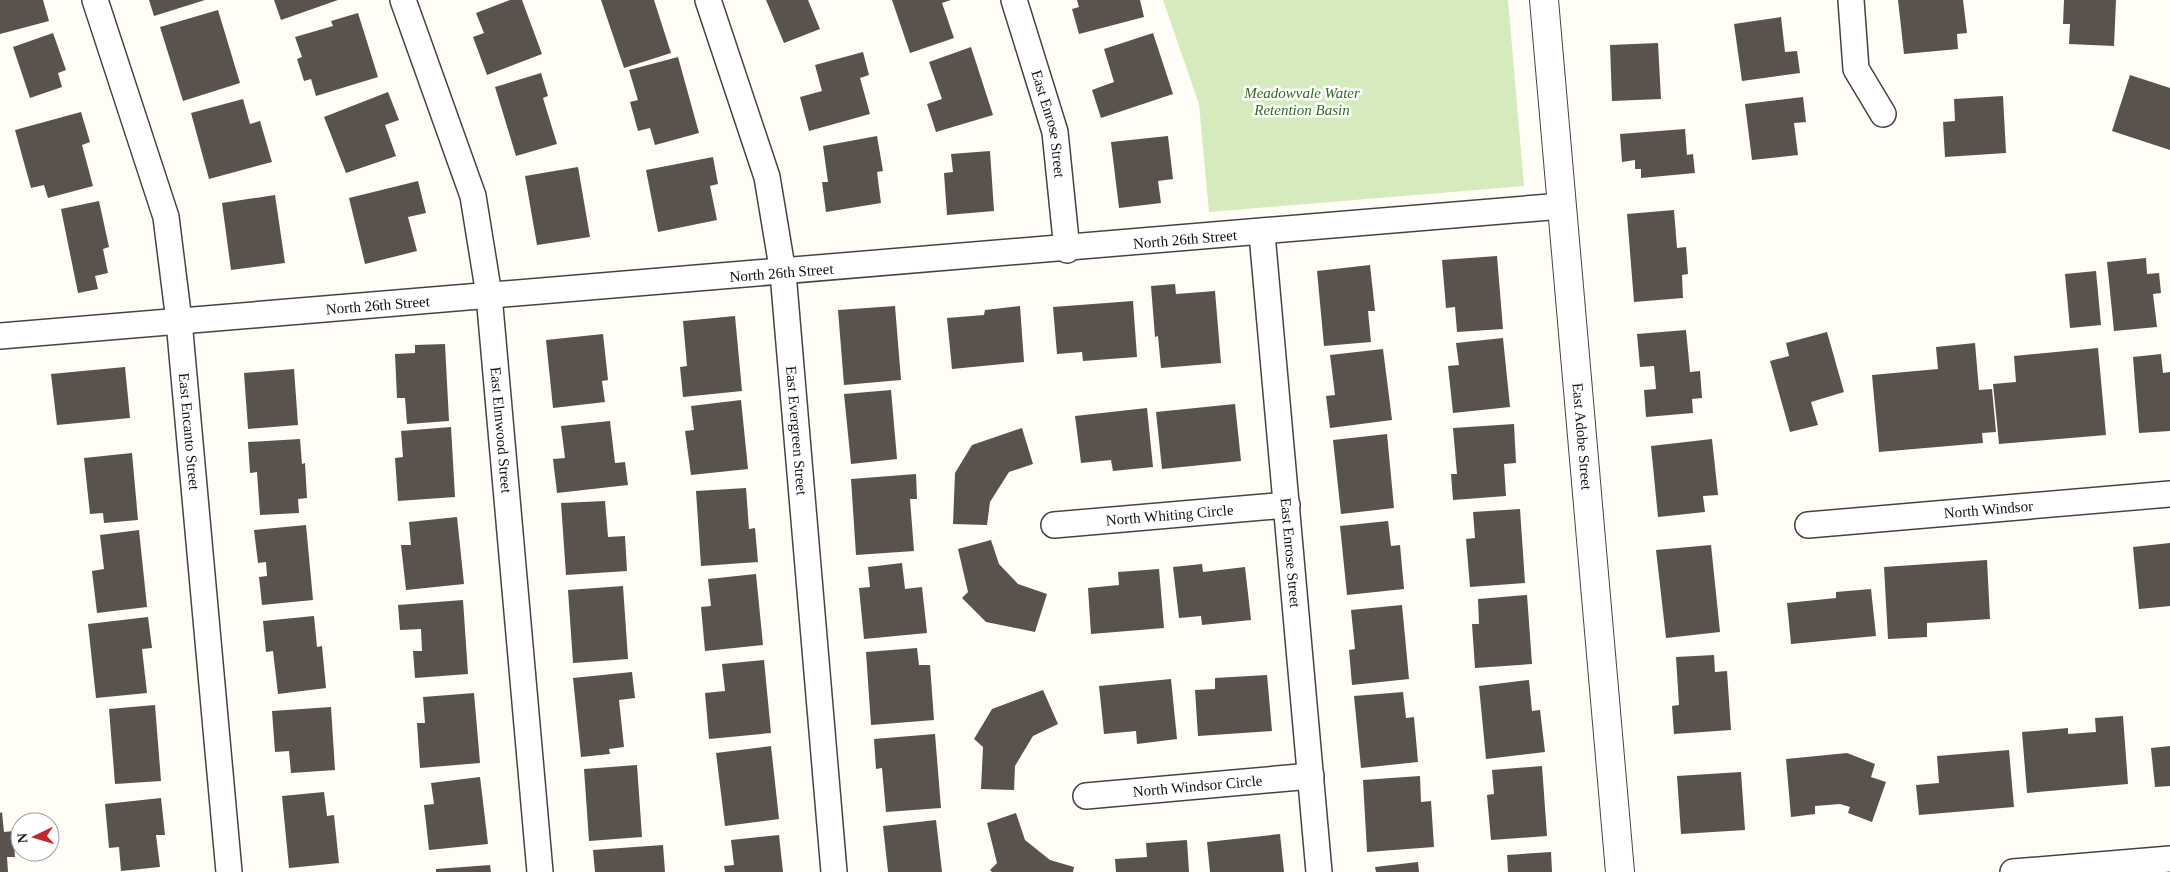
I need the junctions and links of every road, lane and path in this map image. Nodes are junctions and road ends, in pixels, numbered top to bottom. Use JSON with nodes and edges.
{"nodes":[{"id":1,"x":95,"y":0,"type":"edge"},
{"id":2,"x":403,"y":0,"type":"edge"},
{"id":3,"x":708,"y":0,"type":"edge"},
{"id":4,"x":1014,"y":0,"type":"edge"},
{"id":5,"x":1544,"y":0,"type":"edge"},
{"id":6,"x":1851,"y":0,"type":"edge"},
{"id":7,"x":1882,"y":114,"type":"dead end"},
{"id":8,"x":1562,"y":206,"type":"junction"},
{"id":9,"x":1262,"y":234,"type":"junction"},
{"id":10,"x":1067,"y":250,"type":"junction"},
{"id":11,"x":782,"y":273,"type":"junction"},
{"id":12,"x":489,"y":295,"type":"junction"},
{"id":13,"x":179,"y":321,"type":"junction"},
{"id":14,"x":0,"y":336,"type":"edge"},
{"id":15,"x":2170,"y":494,"type":"edge"},
{"id":16,"x":1286,"y":505,"type":"junction"},
{"id":17,"x":1054,"y":525,"type":"dead end"},
{"id":18,"x":1808,"y":525,"type":"dead end"},
{"id":19,"x":1311,"y":776,"type":"junction"},
{"id":20,"x":1086,"y":796,"type":"dead end"},
{"id":21,"x":2170,"y":859,"type":"edge"},
{"id":22,"x":229,"y":872,"type":"edge"},
{"id":23,"x":540,"y":872,"type":"edge"},
{"id":24,"x":834,"y":872,"type":"edge"},
{"id":25,"x":1319,"y":872,"type":"edge"},
{"id":26,"x":1620,"y":872,"type":"edge"},
{"id":27,"x":2013,"y":872,"type":"edge"}],
"edges":[{"from":1,"to":13,"type":"street","name":"East Encanto Street"},
{"from":2,"to":12,"type":"street","name":"East Elmwood Street"},
{"from":3,"to":11,"type":"street","name":"East Evergreen Street"},
{"from":4,"to":10,"type":"street","name":"East Enrose Street"},
{"from":5,"to":8,"type":"street","name":"East Adobe Street"},
{"from":6,"to":7,"type":"street"},
{"from":8,"to":9,"type":"street","name":"North 26th Street"},
{"from":8,"to":26,"type":"street","name":"East Adobe Street"},
{"from":9,"to":10,"type":"street","name":"North 26th Street"},
{"from":9,"to":16,"type":"street","name":"East Enrose Street"},
{"from":10,"to":11,"type":"street","name":"North 26th Street"},
{"from":11,"to":12,"type":"street","name":"North 26th Street"},
{"from":11,"to":24,"type":"street","name":"East Evergreen Street"},
{"from":12,"to":13,"type":"street","name":"North 26th Street"},
{"from":12,"to":23,"type":"street","name":"East Elmwood Street"},
{"from":13,"to":14,"type":"street","name":"North 26th Street"},
{"from":13,"to":22,"type":"street","name":"East Encanto Street"},
{"from":15,"to":18,"type":"street","name":"North Windsor"},
{"from":16,"to":17,"type":"street","name":"North Whiting Circle"},
{"from":16,"to":19,"type":"street","name":"East Enrose Street"},
{"from":19,"to":20,"type":"street","name":"North Windsor Circle"},
{"from":19,"to":25,"type":"street","name":"East Enrose Street"},
{"from":21,"to":27,"type":"street"}]}
